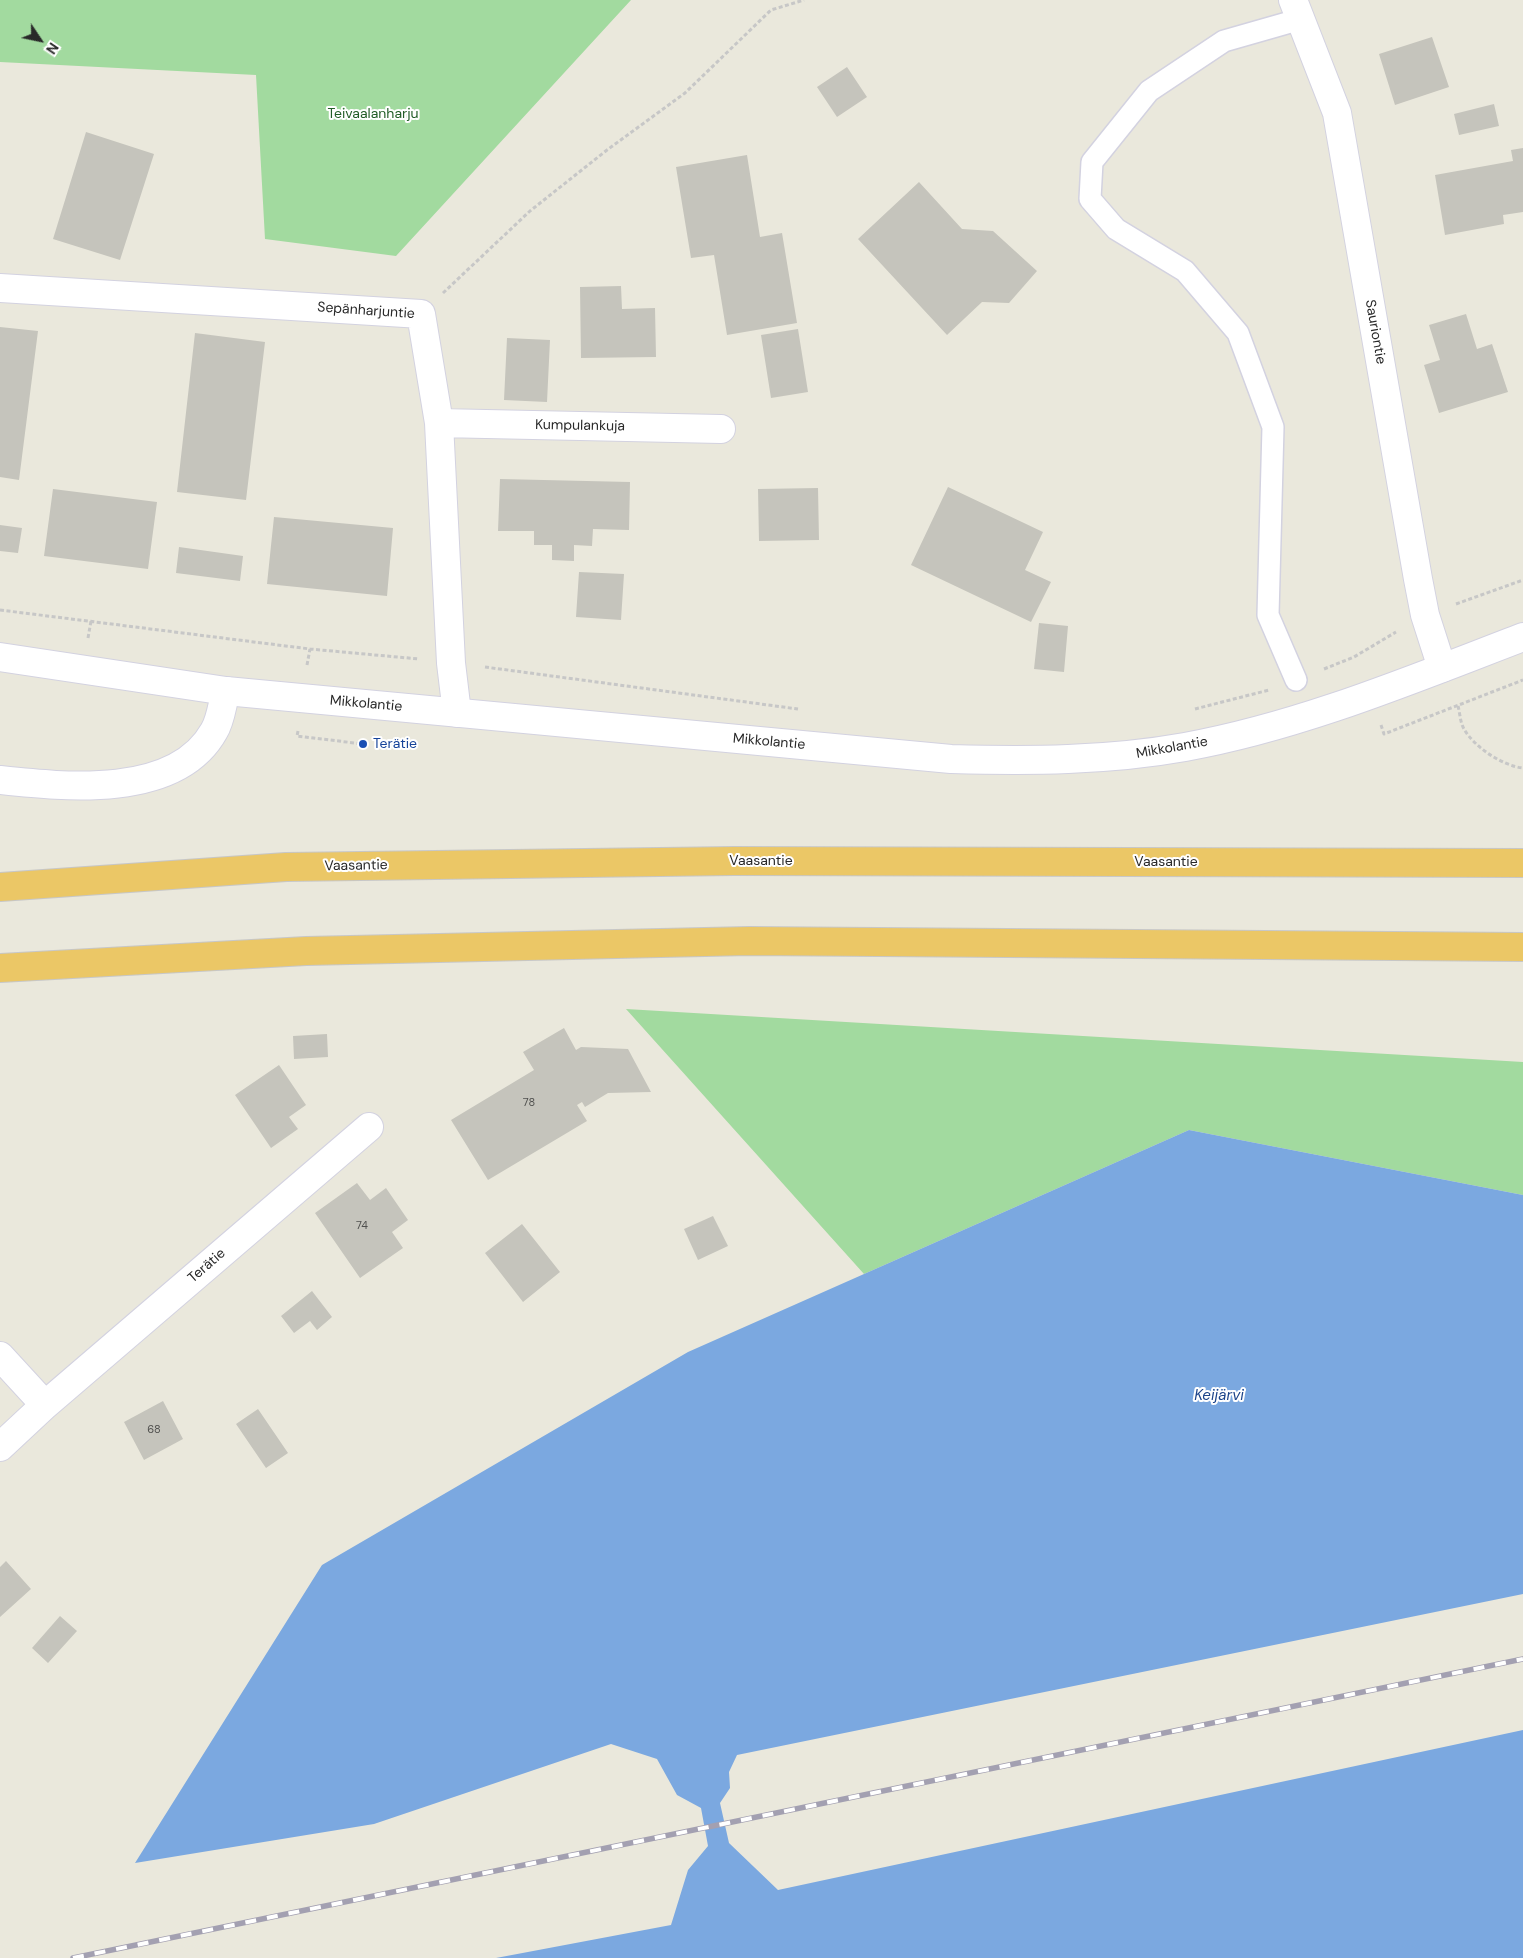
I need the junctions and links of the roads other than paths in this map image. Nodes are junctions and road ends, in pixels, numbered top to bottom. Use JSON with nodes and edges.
{"nodes":[{"id":1,"x":1297,"y":10,"type":"edge"},
{"id":2,"x":0,"y":288,"type":"edge"},
{"id":3,"x":439,"y":423,"type":"junction"},
{"id":4,"x":721,"y":429,"type":"dead end"},
{"id":5,"x":1523,"y":637,"type":"edge"},
{"id":6,"x":0,"y":657,"type":"edge"},
{"id":7,"x":1442,"y":668,"type":"junction"},
{"id":8,"x":1296,"y":680,"type":"road end"},
{"id":9,"x":226,"y":691,"type":"junction"},
{"id":10,"x":457,"y":713,"type":"junction"},
{"id":11,"x":0,"y":780,"type":"edge"},
{"id":12,"x":1523,"y":863,"type":"edge"},
{"id":13,"x":0,"y":887,"type":"edge"},
{"id":14,"x":1523,"y":947,"type":"edge"},
{"id":15,"x":0,"y":968,"type":"edge"},
{"id":16,"x":369,"y":1127,"type":"dead end"},
{"id":17,"x":0,"y":1356,"type":"edge"},
{"id":18,"x":45,"y":1405,"type":"junction"},
{"id":19,"x":0,"y":1447,"type":"edge"}],
"edges":[{"from":1,"to":7,"type":"street","name":"Sauriontie"},
{"from":1,"to":8,"type":"lane"},
{"from":2,"to":3,"type":"street","name":"Sepänharjuntie"},
{"from":3,"to":4,"type":"street","name":"Kumpulankuja"},
{"from":3,"to":10,"type":"street","name":"Sepänharjuntie"},
{"from":5,"to":7,"type":"street","name":"Mikkolantie"},
{"from":6,"to":9,"type":"street","name":"Mikkolantie"},
{"from":7,"to":10,"type":"street","name":"Mikkolantie"},
{"from":9,"to":10,"type":"street","name":"Mikkolantie"},
{"from":9,"to":11,"type":"street"},
{"from":12,"to":13,"type":"highway","name":"Vaasantie"},
{"from":14,"to":15,"type":"highway"},
{"from":16,"to":18,"type":"street","name":"Terätie"},
{"from":17,"to":18,"type":"street"},
{"from":18,"to":19,"type":"street","name":"Terätie"}]}
